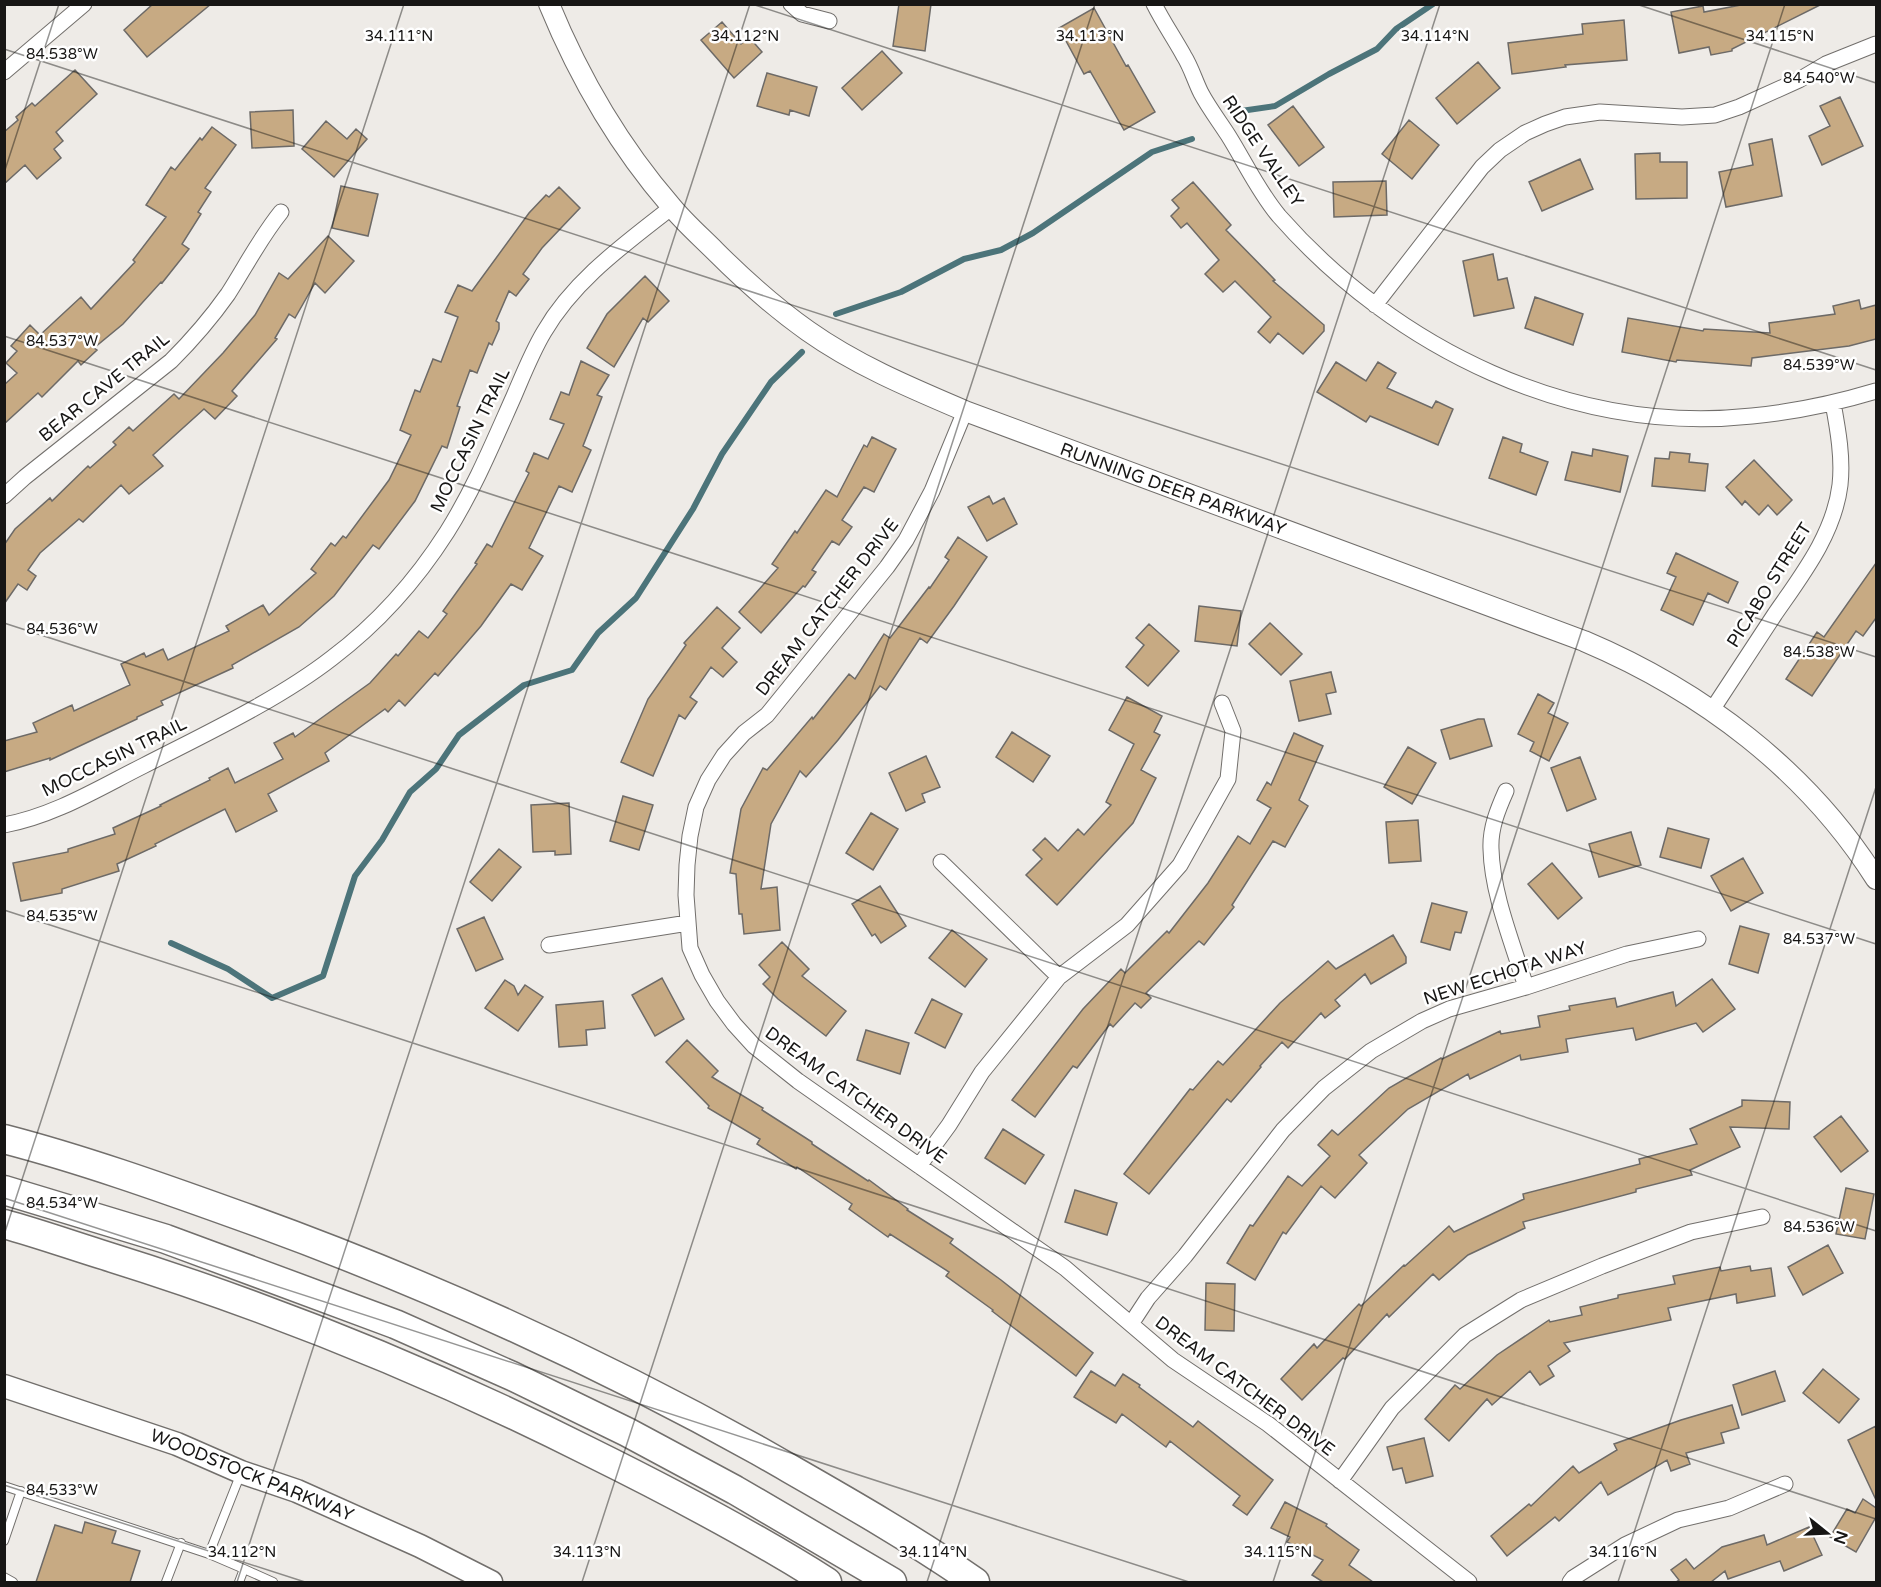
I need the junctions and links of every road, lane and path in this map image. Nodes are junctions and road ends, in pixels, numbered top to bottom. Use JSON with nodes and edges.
{"nodes":[{"id":1,"x":84,"y":4,"type":"edge"},
{"id":2,"x":549,"y":4,"type":"edge"},
{"id":3,"x":791,"y":4,"type":"edge"},
{"id":4,"x":1154,"y":4,"type":"edge"},
{"id":5,"x":829,"y":21,"type":"dead end"},
{"id":6,"x":1876,"y":44,"type":"edge"},
{"id":7,"x":4,"y":72,"type":"edge"},
{"id":8,"x":672,"y":207,"type":"junction"},
{"id":9,"x":281,"y":212,"type":"dead end"},
{"id":10,"x":1375,"y":305,"type":"junction"},
{"id":11,"x":1876,"y":391,"type":"edge"},
{"id":12,"x":1833,"y":403,"type":"junction"},
{"id":13,"x":965,"y":411,"type":"junction"},
{"id":14,"x":4,"y":496,"type":"edge"},
{"id":15,"x":1222,"y":703,"type":"dead end"},
{"id":16,"x":1712,"y":710,"type":"junction"},
{"id":17,"x":1506,"y":791,"type":"dead end"},
{"id":18,"x":4,"y":825,"type":"edge"},
{"id":19,"x":941,"y":862,"type":"dead end"},
{"id":20,"x":1876,"y":879,"type":"edge"},
{"id":21,"x":688,"y":923,"type":"junction"},
{"id":22,"x":1698,"y":939,"type":"dead end"},
{"id":23,"x":549,"y":945,"type":"dead end"},
{"id":24,"x":1059,"y":977,"type":"junction"},
{"id":25,"x":1526,"y":987,"type":"junction"},
{"id":26,"x":4,"y":1139,"type":"edge"},
{"id":27,"x":919,"y":1166,"type":"junction"},
{"id":28,"x":4,"y":1190,"type":"edge"},
{"id":29,"x":1762,"y":1216,"type":"dead end"},
{"id":30,"x":4,"y":1224,"type":"edge"},
{"id":31,"x":1131,"y":1324,"type":"junction"},
{"id":32,"x":4,"y":1386,"type":"edge"},
{"id":33,"x":242,"y":1472,"type":"junction"},
{"id":34,"x":1340,"y":1481,"type":"junction"},
{"id":35,"x":1785,"y":1484,"type":"dead end"},
{"id":36,"x":4,"y":1486,"type":"edge"},
{"id":37,"x":21,"y":1491,"type":"junction"},
{"id":38,"x":4,"y":1541,"type":"edge"},
{"id":39,"x":181,"y":1543,"type":"junction"},
{"id":40,"x":209,"y":1554,"type":"junction"},
{"id":41,"x":244,"y":1569,"type":"junction"},
{"id":42,"x":4,"y":1577,"type":"edge"},
{"id":43,"x":482,"y":1580,"type":"edge"},
{"id":44,"x":13,"y":1582,"type":"edge"},
{"id":45,"x":166,"y":1582,"type":"edge"},
{"id":46,"x":239,"y":1582,"type":"edge"},
{"id":47,"x":273,"y":1582,"type":"edge"},
{"id":48,"x":827,"y":1582,"type":"edge"},
{"id":49,"x":892,"y":1582,"type":"edge"},
{"id":50,"x":975,"y":1582,"type":"edge"},
{"id":51,"x":1469,"y":1582,"type":"edge"},
{"id":52,"x":1570,"y":1582,"type":"edge"}],
"edges":[{"from":1,"to":7,"type":"street"},
{"from":2,"to":8,"type":"street","name":"RUNNING DEER PARKWAY"},
{"from":3,"to":5,"type":"street"},
{"from":4,"to":10,"type":"street","name":"RIDGE VALLEY"},
{"from":6,"to":10,"type":"street"},
{"from":8,"to":13,"type":"street","name":"RUNNING DEER PARKWAY"},
{"from":8,"to":18,"type":"street","name":"MOCCASIN TRAIL"},
{"from":9,"to":14,"type":"street","name":"BEAR CAVE TRAIL"},
{"from":10,"to":12,"type":"street","name":"RIDGE VALLEY"},
{"from":11,"to":12,"type":"street","name":"RIDGE VALLEY"},
{"from":12,"to":16,"type":"street","name":"PICABO STREET"},
{"from":13,"to":16,"type":"street","name":"RUNNING DEER PARKWAY"},
{"from":13,"to":21,"type":"street","name":"DREAM CATCHER DRIVE"},
{"from":15,"to":24,"type":"street"},
{"from":16,"to":20,"type":"street","name":"RUNNING DEER PARKWAY"},
{"from":17,"to":25,"type":"street"},
{"from":19,"to":24,"type":"street"},
{"from":21,"to":23,"type":"street"},
{"from":21,"to":27,"type":"street","name":"DREAM CATCHER DRIVE"},
{"from":22,"to":25,"type":"street","name":"NEW ECHOTA WAY"},
{"from":24,"to":27,"type":"street"},
{"from":25,"to":31,"type":"street","name":"NEW ECHOTA WAY"},
{"from":26,"to":50,"type":"highway"},
{"from":27,"to":31,"type":"street","name":"DREAM CATCHER DRIVE"},
{"from":28,"to":49,"type":"highway"},
{"from":29,"to":34,"type":"street"},
{"from":30,"to":48,"type":"highway"},
{"from":31,"to":34,"type":"street","name":"DREAM CATCHER DRIVE"},
{"from":32,"to":33,"type":"main road","name":"WOODSTOCK PARKWAY"},
{"from":33,"to":40,"type":"lane"},
{"from":33,"to":43,"type":"main road","name":"WOODSTOCK PARKWAY"},
{"from":34,"to":51,"type":"street","name":"DREAM CATCHER DRIVE"},
{"from":35,"to":52,"type":"street"},
{"from":36,"to":37,"type":"lane"},
{"from":37,"to":38,"type":"lane"},
{"from":37,"to":39,"type":"lane"},
{"from":39,"to":40,"type":"lane"},
{"from":39,"to":45,"type":"lane"},
{"from":40,"to":41,"type":"lane"},
{"from":41,"to":46,"type":"lane"},
{"from":41,"to":47,"type":"lane"},
{"from":42,"to":44,"type":"lane"}]}
